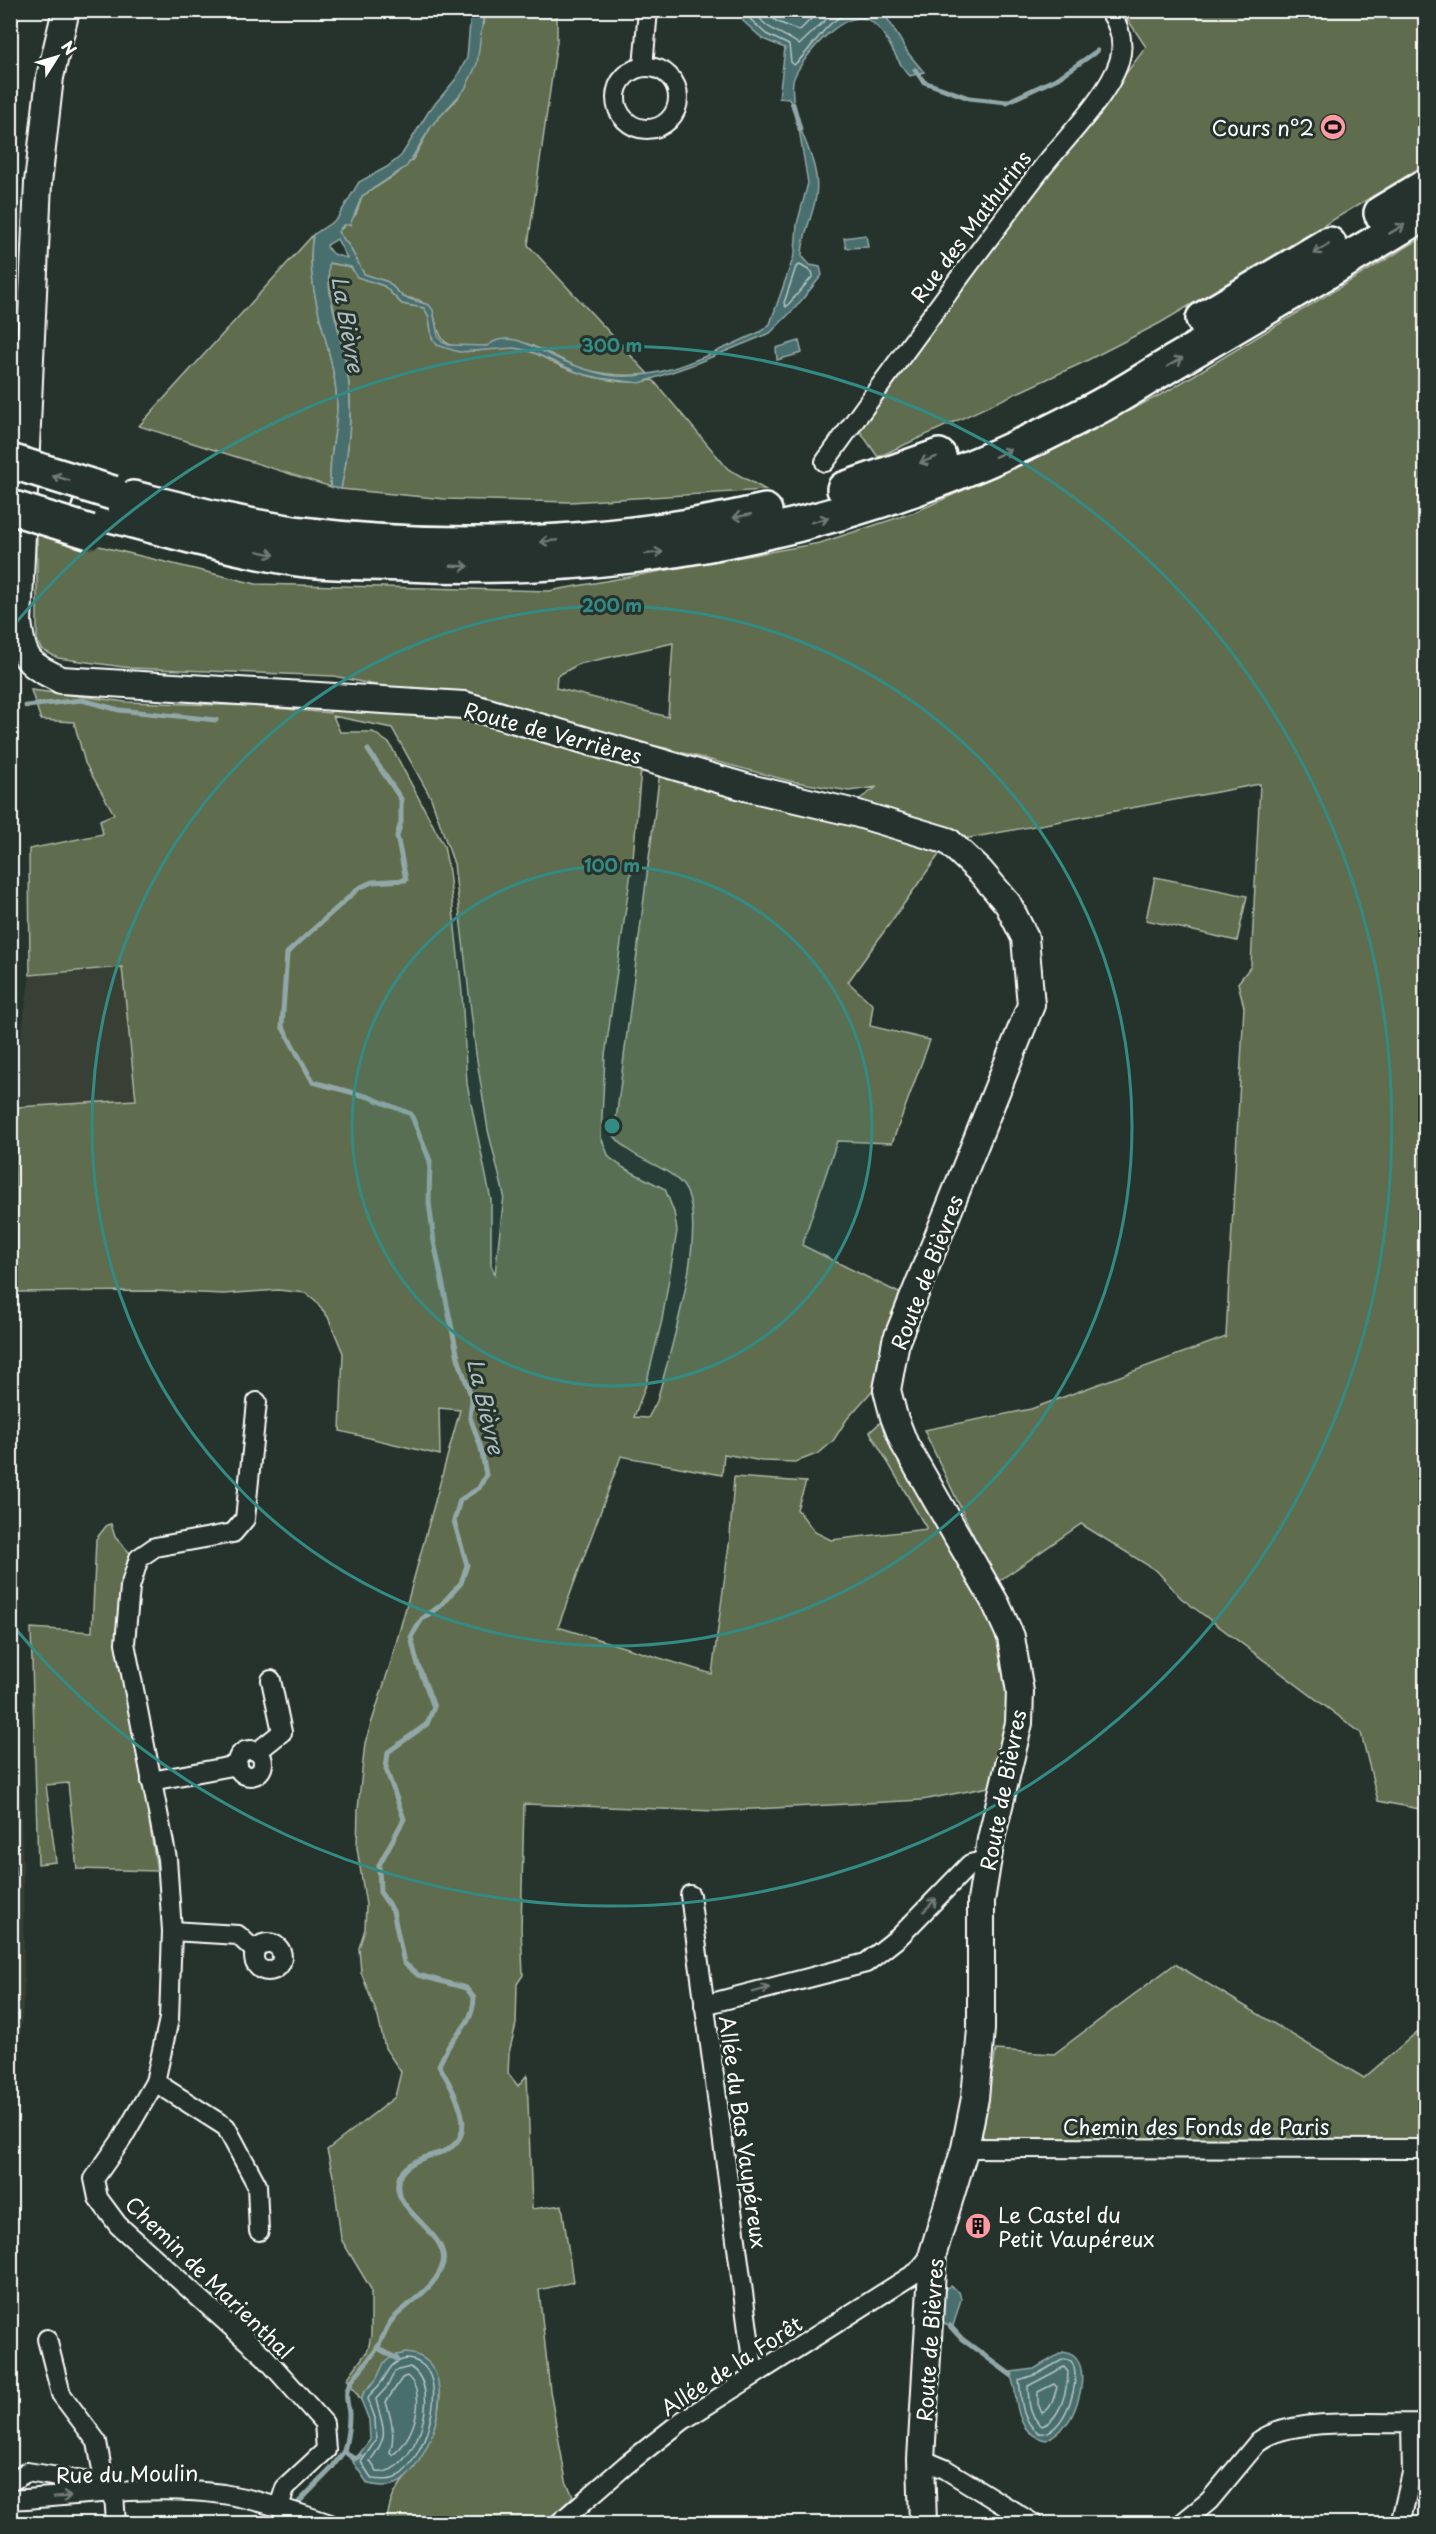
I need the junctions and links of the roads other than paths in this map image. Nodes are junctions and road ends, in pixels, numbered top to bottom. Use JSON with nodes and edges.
{"nodes":[{"id":1,"x":66,"y":10,"type":"edge"},
{"id":2,"x":648,"y":10,"type":"edge"},
{"id":3,"x":1109,"y":10,"type":"edge"},
{"id":4,"x":643,"y":67,"type":"dead end"},
{"id":5,"x":1425,"y":186,"type":"edge"},
{"id":6,"x":1425,"y":212,"type":"edge"},
{"id":7,"x":10,"y":461,"type":"edge"},
{"id":8,"x":825,"y":462,"type":"dead end"},
{"id":9,"x":10,"y":485,"type":"edge"},
{"id":10,"x":10,"y":507,"type":"edge"},
{"id":11,"x":98,"y":511,"type":"junction"},
{"id":12,"x":980,"y":871,"type":"joint"},
{"id":13,"x":257,"y":1402,"type":"dead end"},
{"id":14,"x":271,"y":1680,"type":"dead end"},
{"id":15,"x":151,"y":1781,"type":"junction"},
{"id":16,"x":987,"y":1860,"type":"junction"},
{"id":17,"x":690,"y":1895,"type":"dead end"},
{"id":18,"x":172,"y":1931,"type":"junction"},
{"id":19,"x":255,"y":1951,"type":"dead end"},
{"id":20,"x":704,"y":2005,"type":"junction"},
{"id":21,"x":155,"y":2082,"type":"junction"},
{"id":22,"x":966,"y":2148,"type":"junction"},
{"id":23,"x":1425,"y":2149,"type":"edge"},
{"id":24,"x":259,"y":2231,"type":"dead end"},
{"id":25,"x":933,"y":2253,"type":"junction"},
{"id":26,"x":47,"y":2339,"type":"dead end"},
{"id":27,"x":754,"y":2375,"type":"junction"},
{"id":28,"x":1418,"y":2423,"type":"edge"},
{"id":29,"x":921,"y":2459,"type":"junction"},
{"id":30,"x":10,"y":2482,"type":"edge"},
{"id":31,"x":111,"y":2489,"type":"junction"},
{"id":32,"x":10,"y":2500,"type":"edge"},
{"id":33,"x":279,"y":2507,"type":"junction"},
{"id":34,"x":116,"y":2523,"type":"edge"},
{"id":35,"x":330,"y":2523,"type":"edge"},
{"id":36,"x":558,"y":2523,"type":"edge"},
{"id":37,"x":922,"y":2523,"type":"edge"},
{"id":38,"x":1034,"y":2523,"type":"edge"},
{"id":39,"x":1181,"y":2523,"type":"edge"},
{"id":40,"x":1400,"y":2523,"type":"edge"}],
"edges":[{"from":1,"to":12,"type":"street","name":"Route de Verrières"},
{"from":2,"to":4,"type":"street"},
{"from":3,"to":8,"type":"street","name":"Rue des Mathurins"},
{"from":5,"to":11,"type":"highway","one_way":true},
{"from":11,"to":6,"type":"highway","one_way":true},
{"from":11,"to":7,"type":"highway","one_way":true,"bridge":true},
{"from":9,"to":11,"type":"highway"},
{"from":10,"to":11,"type":"highway","bridge":true},
{"from":12,"to":16,"type":"street","name":"Route de Bièvres"},
{"from":13,"to":15,"type":"street","name":"Chemin de Marienthal"},
{"from":14,"to":15,"type":"street"},
{"from":15,"to":18,"type":"street","name":"Chemin de Marienthal"},
{"from":20,"to":16,"type":"street","one_way":true},
{"from":16,"to":22,"type":"street","name":"Route de Bièvres"},
{"from":17,"to":20,"type":"street","name":"Allée du Bas Vaupéreux"},
{"from":18,"to":19,"type":"street"},
{"from":18,"to":21,"type":"street","name":"Chemin de Marienthal"},
{"from":20,"to":27,"type":"street","name":"Allée du Bas Vaupéreux"},
{"from":21,"to":24,"type":"street"},
{"from":21,"to":33,"type":"street","name":"Chemin de Marienthal"},
{"from":22,"to":23,"type":"street","name":"Chemin des Fonds de Paris"},
{"from":22,"to":25,"type":"street","name":"Route de Bièvres"},
{"from":25,"to":27,"type":"street","name":"Allée de la Forêt"},
{"from":25,"to":29,"type":"street","name":"Route de Bièvres"},
{"from":26,"to":31,"type":"street"},
{"from":27,"to":36,"type":"street","name":"Allée de la Forêt"},
{"from":28,"to":39,"type":"street"},
{"from":28,"to":40,"type":"street"},
{"from":29,"to":37,"type":"street","name":"Route de Bièvres"},
{"from":29,"to":38,"type":"street"},
{"from":30,"to":31,"type":"street","name":"Rue du Moulin"},
{"from":32,"to":31,"type":"street","name":"Rue du Moulin","one_way":true},
{"from":31,"to":33,"type":"street","name":"Rue du Moulin"},
{"from":31,"to":34,"type":"street"},
{"from":33,"to":35,"type":"street"}]}
